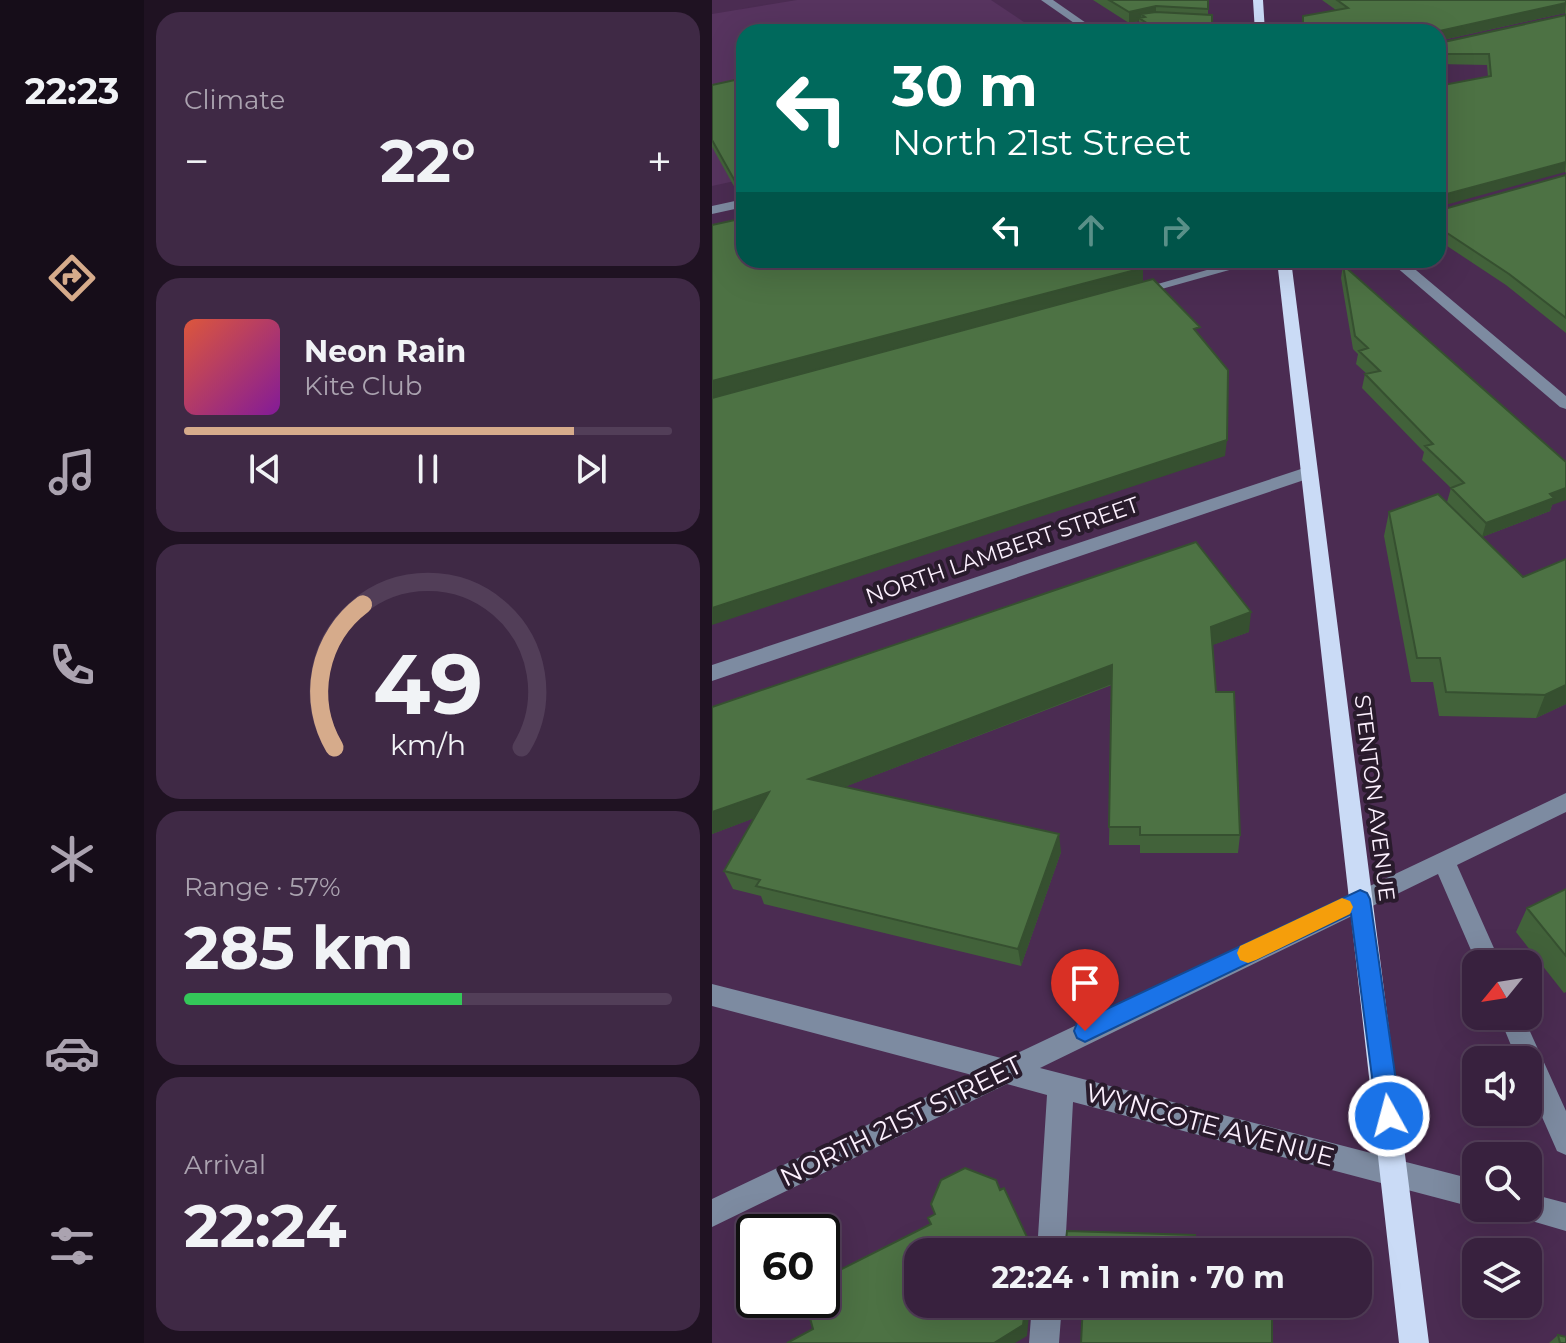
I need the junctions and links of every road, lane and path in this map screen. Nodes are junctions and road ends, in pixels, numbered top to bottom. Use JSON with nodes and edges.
{"nodes":[{"id":1,"x":1046,"y":0,"type":"edge"},
{"id":2,"x":1258,"y":0,"type":"edge"},
{"id":3,"x":1082,"y":24,"type":"edge"},
{"id":4,"x":1260,"y":24,"type":"edge"},
{"id":5,"x":736,"y":205,"type":"edge"},
{"id":6,"x":712,"y":210,"type":"edge"},
{"id":7,"x":1228,"y":268,"type":"edge"},
{"id":8,"x":1285,"y":268,"type":"edge"},
{"id":9,"x":1405,"y":268,"type":"edge"},
{"id":10,"x":1121,"y":297,"type":"edge"},
{"id":11,"x":1564,"y":399,"type":"edge"},
{"id":12,"x":1307,"y":473,"type":"junction"},
{"id":13,"x":712,"y":673,"type":"edge"},
{"id":14,"x":1566,"y":802,"type":"edge"},
{"id":15,"x":1443,"y":860,"type":"junction"},
{"id":16,"x":1360,"y":899,"type":"junction"},
{"id":17,"x":1483,"y":950,"type":"edge"},
{"id":18,"x":712,"y":995,"type":"edge"},
{"id":19,"x":1517,"y":1030,"type":"edge"},
{"id":20,"x":1002,"y":1071,"type":"junction"},
{"id":21,"x":1061,"y":1086,"type":"junction"},
{"id":22,"x":1566,"y":1142,"type":"edge"},
{"id":23,"x":1396,"y":1174,"type":"junction"},
{"id":24,"x":1462,"y":1190,"type":"edge"},
{"id":25,"x":1542,"y":1211,"type":"edge"},
{"id":26,"x":712,"y":1213,"type":"edge"},
{"id":27,"x":1566,"y":1217,"type":"edge"},
{"id":28,"x":1052,"y":1238,"type":"edge"},
{"id":29,"x":1046,"y":1318,"type":"edge"},
{"id":30,"x":1044,"y":1343,"type":"edge"},
{"id":31,"x":1414,"y":1343,"type":"edge"}],
"edges":[{"from":1,"to":3,"type":"street"},
{"from":2,"to":4,"type":"main road"},
{"from":5,"to":6,"type":"street"},
{"from":7,"to":10,"type":"street"},
{"from":8,"to":12,"type":"main road","name":"STENTON AVENUE"},
{"from":9,"to":11,"type":"street"},
{"from":12,"to":13,"type":"street","name":"NORTH LAMBERT STREET"},
{"from":12,"to":16,"type":"main road","name":"STENTON AVENUE"},
{"from":14,"to":15,"type":"street","name":"NORTH 21ST STREET"},
{"from":15,"to":16,"type":"street","name":"NORTH 21ST STREET"},
{"from":15,"to":17,"type":"street"},
{"from":16,"to":20,"type":"street","name":"NORTH 21ST STREET"},
{"from":16,"to":23,"type":"main road","name":"STENTON AVENUE"},
{"from":18,"to":20,"type":"street","name":"WYNCOTE AVENUE"},
{"from":19,"to":22,"type":"street"},
{"from":20,"to":21,"type":"street","name":"WYNCOTE AVENUE"},
{"from":20,"to":26,"type":"street","name":"NORTH 21ST STREET"},
{"from":21,"to":23,"type":"street","name":"WYNCOTE AVENUE"},
{"from":21,"to":28,"type":"street"},
{"from":23,"to":24,"type":"street","name":"WYNCOTE AVENUE"},
{"from":23,"to":31,"type":"main road","name":"STENTON AVENUE"},
{"from":25,"to":27,"type":"street"},
{"from":29,"to":30,"type":"street"}]}
